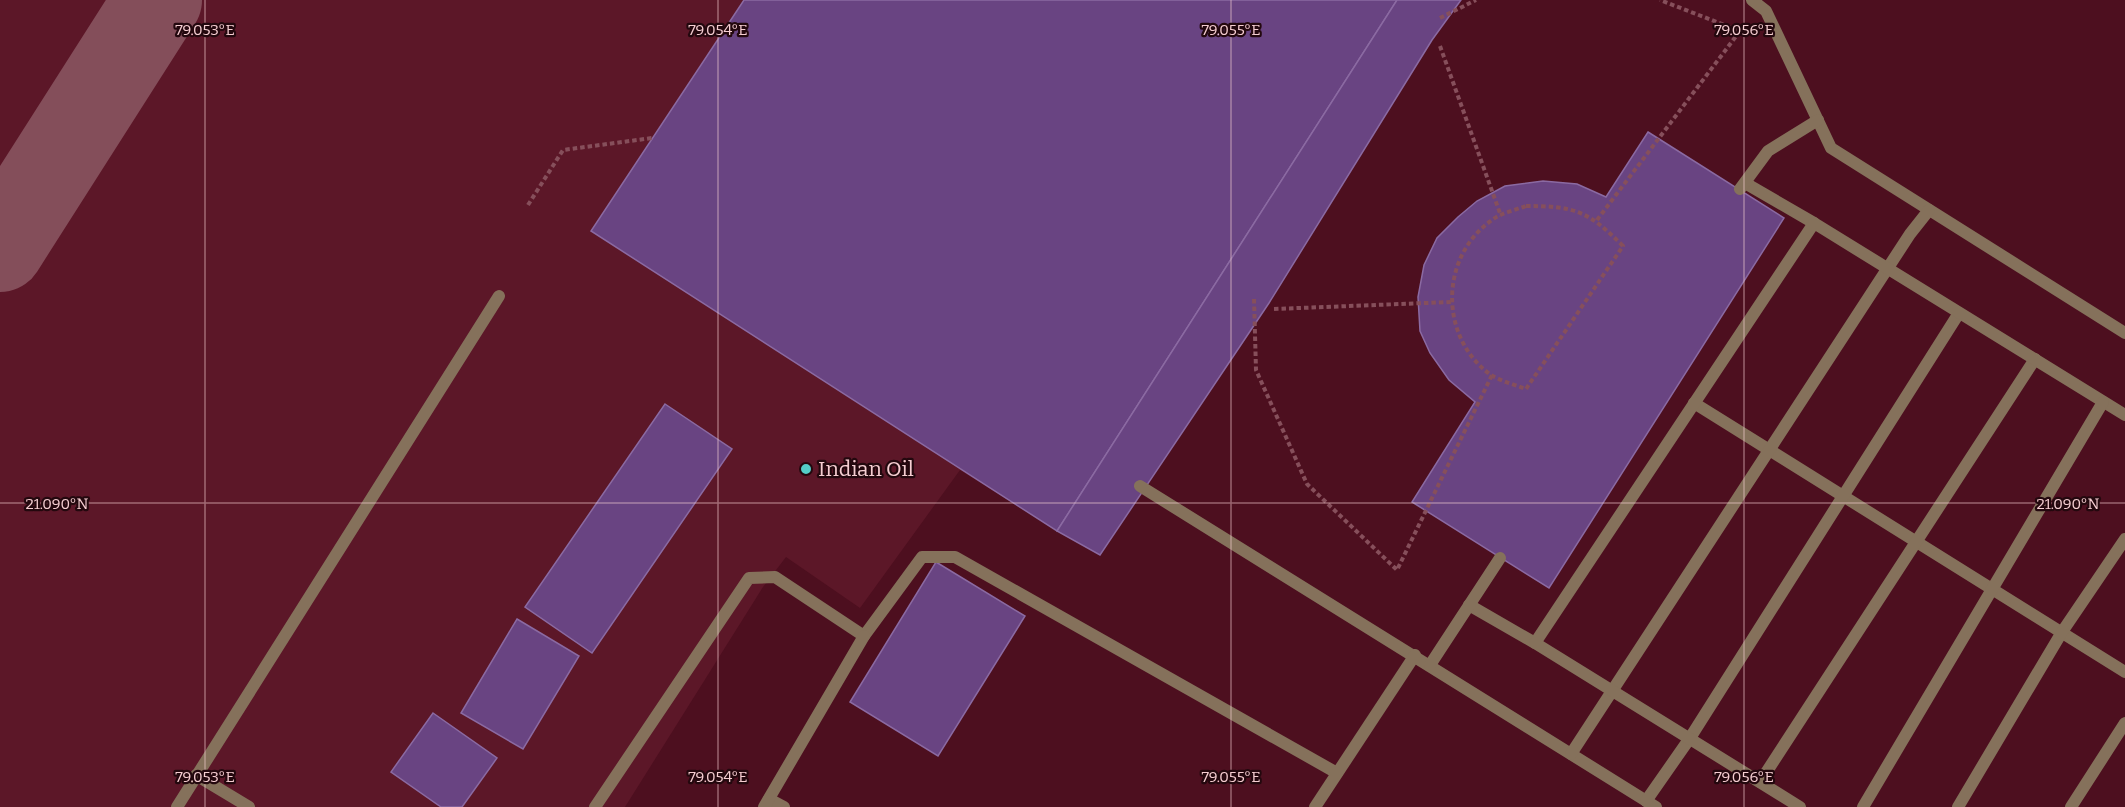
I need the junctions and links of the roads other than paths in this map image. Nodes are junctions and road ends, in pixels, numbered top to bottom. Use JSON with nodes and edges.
{"nodes":[{"id":1,"x":1752,"y":0,"type":"edge"},
{"id":2,"x":1767,"y":5,"type":"edge"},
{"id":3,"x":1818,"y":120,"type":"junction"},
{"id":4,"x":1929,"y":210,"type":"junction"},
{"id":5,"x":1814,"y":223,"type":"junction"},
{"id":6,"x":1889,"y":269,"type":"junction"},
{"id":7,"x":500,"y":296,"type":"dead end"},
{"id":8,"x":1959,"y":313,"type":"junction"},
{"id":9,"x":2125,"y":333,"type":"edge"},
{"id":10,"x":2035,"y":359,"type":"junction"},
{"id":11,"x":2103,"y":402,"type":"junction"},
{"id":12,"x":1694,"y":403,"type":"junction"},
{"id":13,"x":2125,"y":415,"type":"edge"},
{"id":14,"x":1770,"y":450,"type":"junction"},
{"id":15,"x":1140,"y":486,"type":"dead end"},
{"id":16,"x":1844,"y":496,"type":"junction"},
{"id":17,"x":2125,"y":539,"type":"edge"},
{"id":18,"x":1916,"y":542,"type":"junction"},
{"id":19,"x":1500,"y":558,"type":"dead end"},
{"id":20,"x":1992,"y":589,"type":"junction"},
{"id":21,"x":1469,"y":605,"type":"junction"},
{"id":22,"x":2062,"y":632,"type":"junction"},
{"id":23,"x":864,"y":636,"type":"junction"},
{"id":24,"x":1535,"y":643,"type":"junction"},
{"id":25,"x":1415,"y":655,"type":"junction"},
{"id":26,"x":1430,"y":665,"type":"junction"},
{"id":27,"x":2125,"y":672,"type":"edge"},
{"id":28,"x":1613,"y":690,"type":"junction"},
{"id":29,"x":2125,"y":723,"type":"edge"},
{"id":30,"x":1690,"y":738,"type":"junction"},
{"id":31,"x":1571,"y":754,"type":"junction"},
{"id":32,"x":1337,"y":773,"type":"junction"},
{"id":33,"x":196,"y":775,"type":"junction"},
{"id":34,"x":1760,"y":782,"type":"junction"},
{"id":35,"x":767,"y":803,"type":"edge"},
{"id":36,"x":1651,"y":804,"type":"edge"},
{"id":37,"x":177,"y":807,"type":"edge"},
{"id":38,"x":249,"y":807,"type":"edge"},
{"id":39,"x":595,"y":807,"type":"edge"},
{"id":40,"x":784,"y":807,"type":"edge"},
{"id":41,"x":1315,"y":807,"type":"edge"},
{"id":42,"x":1800,"y":807,"type":"edge"},
{"id":43,"x":1863,"y":807,"type":"edge"},
{"id":44,"x":1958,"y":807,"type":"edge"},
{"id":45,"x":2071,"y":807,"type":"edge"}],
"edges":[{"from":1,"to":2,"type":"lane"},
{"from":2,"to":3,"type":"lane"},
{"from":3,"to":4,"type":"lane"},
{"from":3,"to":5,"type":"lane"},
{"from":4,"to":6,"type":"lane"},
{"from":4,"to":9,"type":"lane"},
{"from":5,"to":6,"type":"lane"},
{"from":5,"to":12,"type":"lane"},
{"from":6,"to":8,"type":"lane"},
{"from":6,"to":14,"type":"lane"},
{"from":7,"to":33,"type":"lane"},
{"from":8,"to":10,"type":"lane"},
{"from":8,"to":16,"type":"lane"},
{"from":10,"to":11,"type":"lane"},
{"from":10,"to":18,"type":"lane"},
{"from":11,"to":13,"type":"lane"},
{"from":11,"to":20,"type":"lane"},
{"from":12,"to":14,"type":"lane"},
{"from":12,"to":24,"type":"lane"},
{"from":14,"to":16,"type":"lane"},
{"from":14,"to":28,"type":"lane"},
{"from":15,"to":25,"type":"lane"},
{"from":16,"to":18,"type":"lane"},
{"from":16,"to":30,"type":"lane"},
{"from":17,"to":22,"type":"lane"},
{"from":18,"to":20,"type":"lane"},
{"from":18,"to":34,"type":"lane"},
{"from":19,"to":21,"type":"lane"},
{"from":20,"to":22,"type":"lane"},
{"from":20,"to":43,"type":"lane"},
{"from":21,"to":24,"type":"lane"},
{"from":21,"to":26,"type":"lane"},
{"from":22,"to":27,"type":"lane"},
{"from":22,"to":44,"type":"lane"},
{"from":23,"to":32,"type":"lane"},
{"from":23,"to":35,"type":"lane"},
{"from":23,"to":39,"type":"lane"},
{"from":24,"to":28,"type":"lane"},
{"from":25,"to":26,"type":"lane"},
{"from":25,"to":32,"type":"lane"},
{"from":26,"to":31,"type":"lane"},
{"from":28,"to":30,"type":"lane"},
{"from":28,"to":31,"type":"lane"},
{"from":29,"to":45,"type":"lane"},
{"from":30,"to":34,"type":"lane"},
{"from":30,"to":36,"type":"lane"},
{"from":31,"to":36,"type":"lane"},
{"from":32,"to":41,"type":"lane"},
{"from":33,"to":37,"type":"lane"},
{"from":33,"to":38,"type":"lane"},
{"from":34,"to":42,"type":"lane"},
{"from":35,"to":40,"type":"lane"}]}
